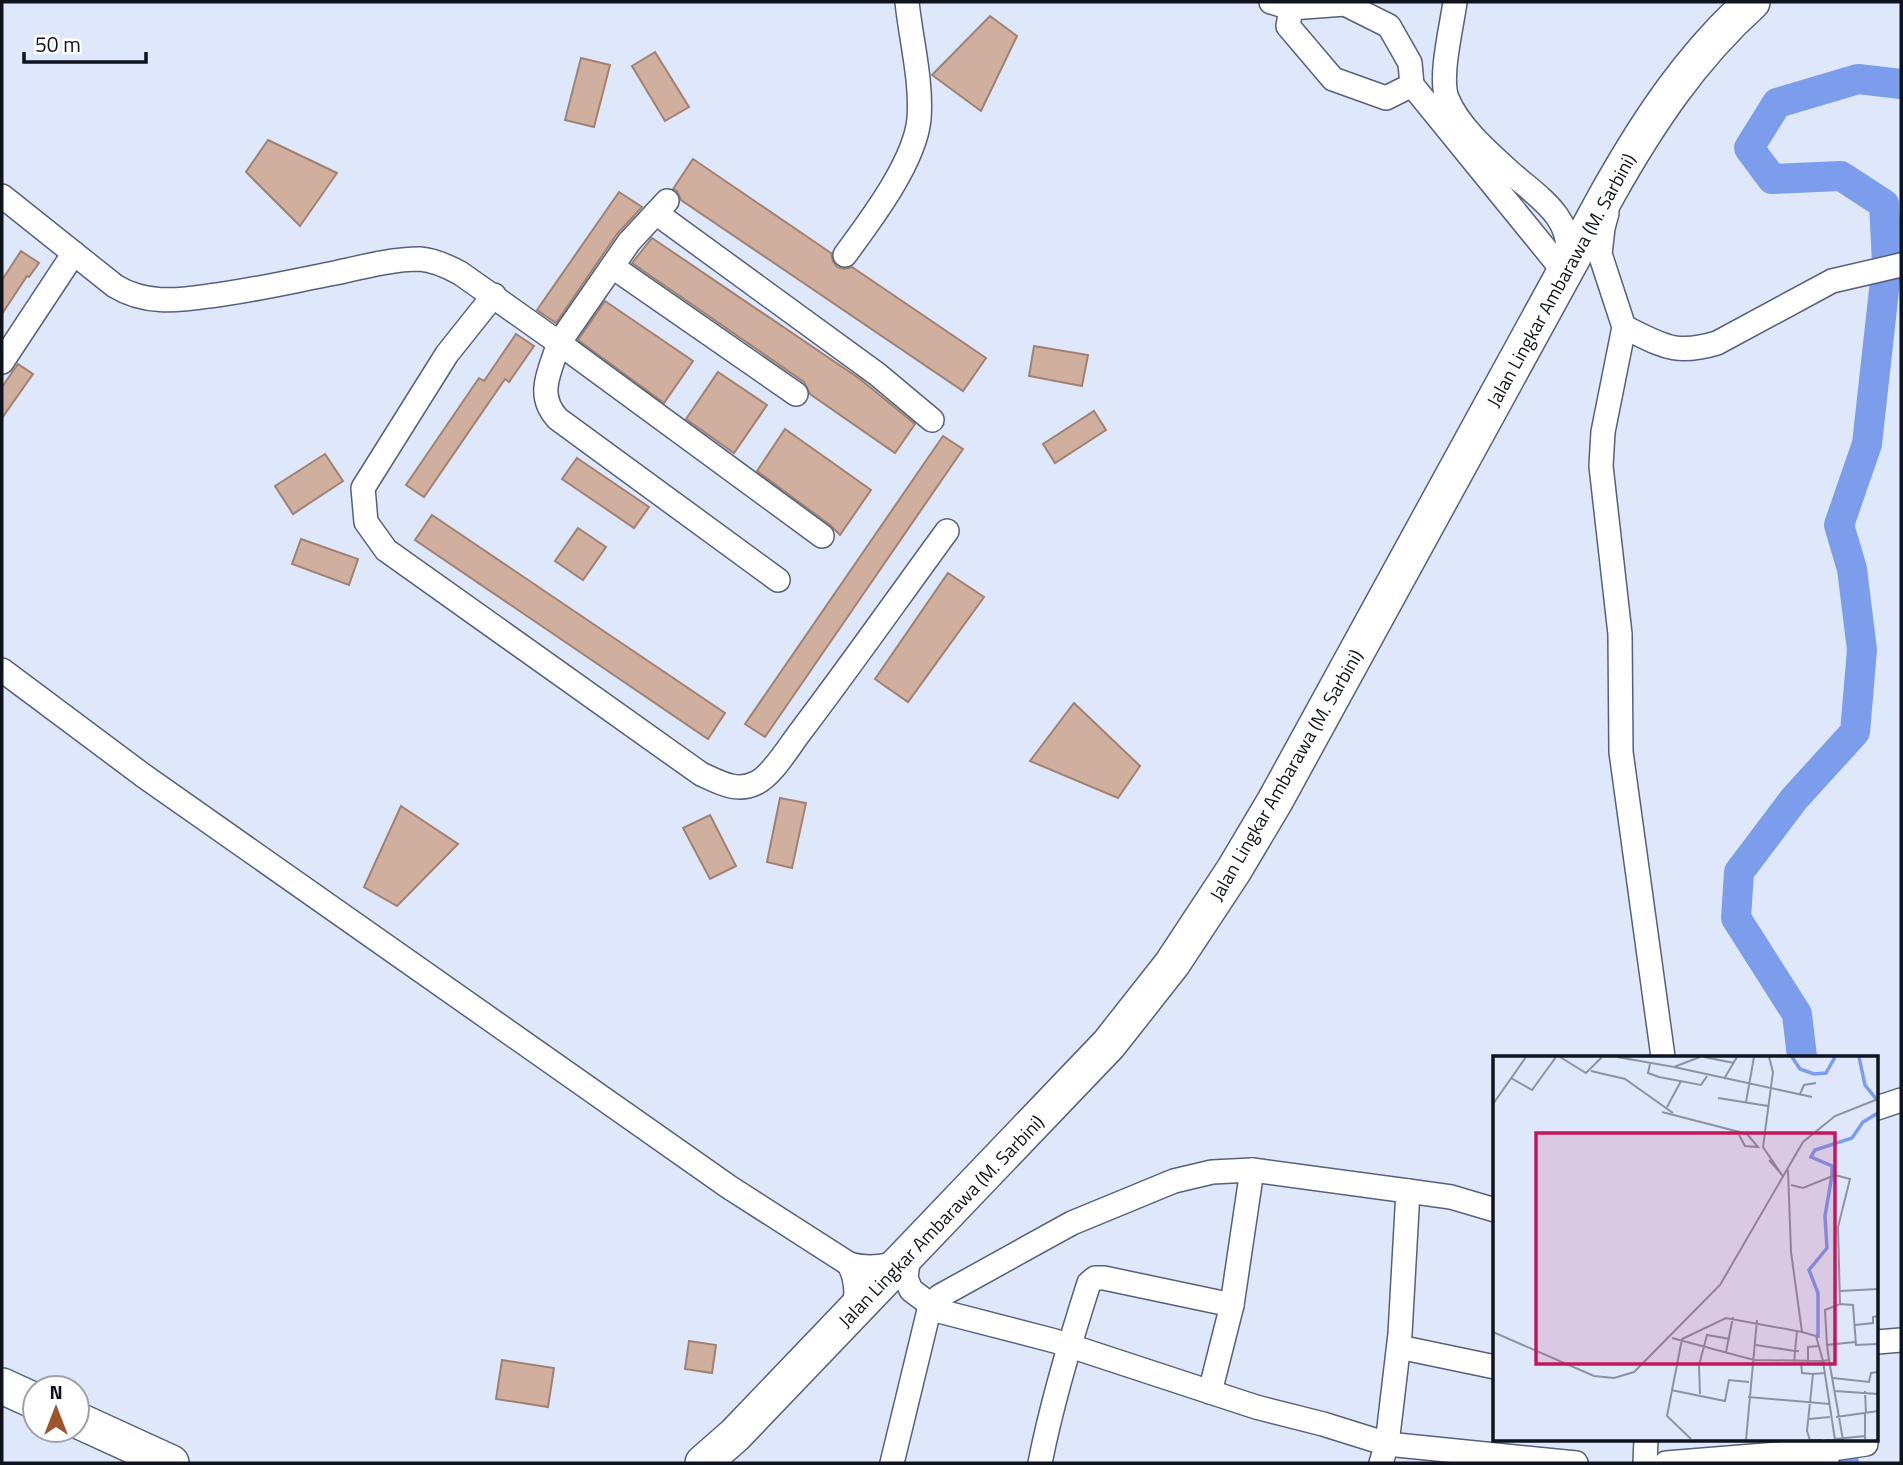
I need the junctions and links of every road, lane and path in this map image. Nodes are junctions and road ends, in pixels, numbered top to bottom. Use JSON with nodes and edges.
{"nodes":[{"id":1,"x":906,"y":2,"type":"edge"},
{"id":2,"x":1455,"y":2,"type":"edge"},
{"id":3,"x":1752,"y":2,"type":"edge"},
{"id":4,"x":1281,"y":5,"type":"edge"},
{"id":5,"x":1412,"y":85,"type":"junction"},
{"id":6,"x":1613,"y":183,"type":"junction"},
{"id":7,"x":2,"y":195,"type":"edge"},
{"id":8,"x":1552,"y":208,"type":"junction"},
{"id":9,"x":74,"y":253,"type":"junction"},
{"id":10,"x":845,"y":255,"type":"dead end"},
{"id":11,"x":1898,"y":266,"type":"edge"},
{"id":12,"x":613,"y":267,"type":"junction"},
{"id":13,"x":1565,"y":273,"type":"junction"},
{"id":14,"x":1609,"y":276,"type":"junction"},
{"id":15,"x":494,"y":295,"type":"junction"},
{"id":16,"x":1624,"y":327,"type":"junction"},
{"id":17,"x":559,"y":343,"type":"junction"},
{"id":18,"x":2,"y":362,"type":"edge"},
{"id":19,"x":796,"y":394,"type":"dead end"},
{"id":20,"x":932,"y":420,"type":"dead end"},
{"id":21,"x":947,"y":531,"type":"dead end"},
{"id":22,"x":822,"y":536,"type":"dead end"},
{"id":23,"x":778,"y":580,"type":"dead end"},
{"id":24,"x":2,"y":670,"type":"edge"},
{"id":25,"x":1663,"y":1056,"type":"edge"},
{"id":26,"x":1901,"y":1100,"type":"edge"},
{"id":27,"x":1878,"y":1108,"type":"edge"},
{"id":28,"x":1252,"y":1170,"type":"junction"},
{"id":29,"x":1408,"y":1191,"type":"junction"},
{"id":30,"x":1493,"y":1209,"type":"edge"},
{"id":31,"x":849,"y":1264,"type":"junction"},
{"id":32,"x":907,"y":1268,"type":"junction"},
{"id":33,"x":860,"y":1305,"type":"junction"},
{"id":34,"x":930,"y":1306,"type":"junction"},
{"id":35,"x":1232,"y":1306,"type":"junction"},
{"id":36,"x":1901,"y":1340,"type":"edge"},
{"id":37,"x":1878,"y":1342,"type":"edge"},
{"id":38,"x":1069,"y":1347,"type":"junction"},
{"id":39,"x":1399,"y":1347,"type":"junction"},
{"id":40,"x":1493,"y":1367,"type":"edge"},
{"id":41,"x":2,"y":1386,"type":"edge"},
{"id":42,"x":1210,"y":1392,"type":"junction"},
{"id":43,"x":21,"y":1395,"type":"edge"},
{"id":44,"x":91,"y":1426,"type":"edge"},
{"id":45,"x":1646,"y":1440,"type":"edge"},
{"id":46,"x":1865,"y":1447,"type":"edge"},
{"id":47,"x":1733,"y":1449,"type":"edge"},
{"id":48,"x":1827,"y":1450,"type":"edge"},
{"id":49,"x":1384,"y":1454,"type":"edge"},
{"id":50,"x":171,"y":1463,"type":"edge"},
{"id":51,"x":703,"y":1463,"type":"edge"},
{"id":52,"x":892,"y":1463,"type":"edge"},
{"id":53,"x":1040,"y":1463,"type":"edge"},
{"id":54,"x":1576,"y":1463,"type":"edge"},
{"id":55,"x":1644,"y":1463,"type":"edge"},
{"id":56,"x":1679,"y":1463,"type":"edge"}],
"edges":[{"from":1,"to":10,"type":"street"},
{"from":2,"to":8,"type":"street"},
{"from":3,"to":6,"type":"highway","name":"Jalan Lingkar Ambarawa (M. Sarbini)"},
{"from":4,"to":5,"type":"street"},
{"from":4,"to":5,"type":"street"},
{"from":5,"to":13,"type":"street"},
{"from":6,"to":8,"type":"street"},
{"from":6,"to":13,"type":"highway","name":"Jalan Lingkar Ambarawa (M. Sarbini)"},
{"from":6,"to":14,"type":"street"},
{"from":7,"to":9,"type":"street"},
{"from":8,"to":13,"type":"street"},
{"from":9,"to":15,"type":"street"},
{"from":9,"to":18,"type":"street"},
{"from":11,"to":16,"type":"street"},
{"from":12,"to":17,"type":"street"},
{"from":12,"to":19,"type":"street"},
{"from":12,"to":20,"type":"street"},
{"from":13,"to":14,"type":"street"},
{"from":13,"to":32,"type":"highway","name":"Jalan Lingkar Ambarawa (M. Sarbini)"},
{"from":14,"to":16,"type":"street"},
{"from":15,"to":17,"type":"street"},
{"from":15,"to":21,"type":"street"},
{"from":16,"to":25,"type":"street"},
{"from":17,"to":22,"type":"street"},
{"from":17,"to":23,"type":"street"},
{"from":24,"to":31,"type":"street"},
{"from":26,"to":27,"type":"street"},
{"from":28,"to":29,"type":"street"},
{"from":28,"to":34,"type":"street"},
{"from":28,"to":35,"type":"street"},
{"from":29,"to":30,"type":"street"},
{"from":29,"to":39,"type":"street"},
{"from":31,"to":32,"type":"street"},
{"from":31,"to":33,"type":"street"},
{"from":32,"to":33,"type":"highway","name":"Jalan Lingkar Ambarawa (M. Sarbini)"},
{"from":32,"to":34,"type":"street"},
{"from":33,"to":51,"type":"highway","name":"Jalan Lingkar Ambarawa (M. Sarbini)"},
{"from":34,"to":38,"type":"street"},
{"from":34,"to":52,"type":"street"},
{"from":35,"to":38,"type":"street"},
{"from":35,"to":42,"type":"street"},
{"from":36,"to":37,"type":"street"},
{"from":38,"to":42,"type":"street"},
{"from":38,"to":53,"type":"street"},
{"from":39,"to":40,"type":"street"},
{"from":39,"to":49,"type":"street"},
{"from":41,"to":43,"type":"highway"},
{"from":42,"to":49,"type":"street"},
{"from":44,"to":50,"type":"highway"},
{"from":45,"to":55,"type":"street"},
{"from":46,"to":48,"type":"street"},
{"from":47,"to":48,"type":"street"},
{"from":47,"to":56,"type":"street"},
{"from":49,"to":54,"type":"street"}]}
